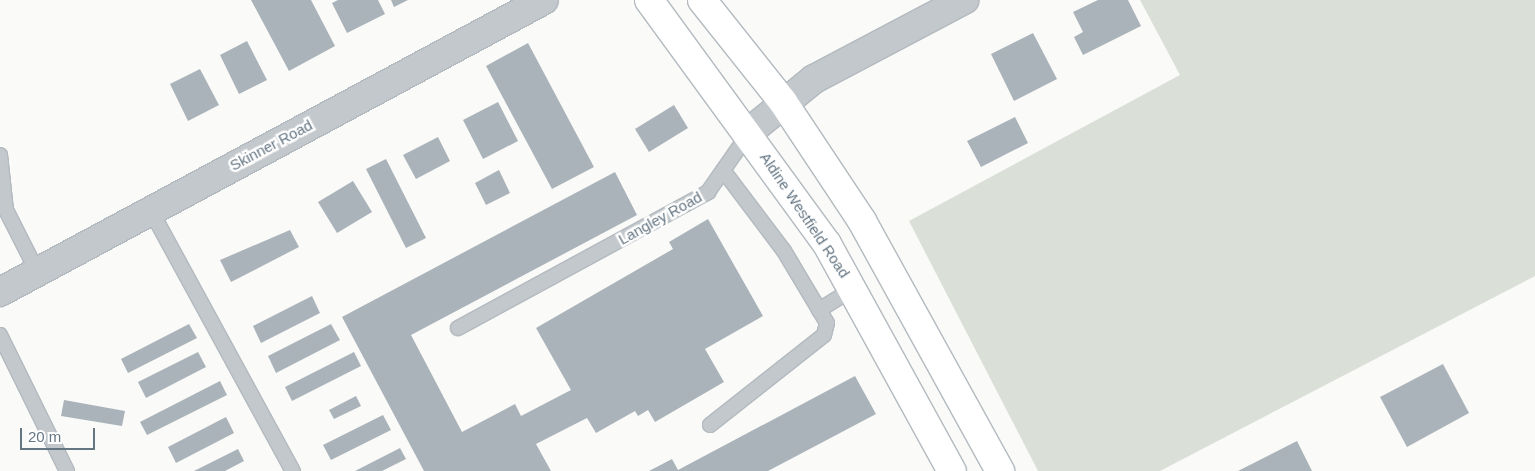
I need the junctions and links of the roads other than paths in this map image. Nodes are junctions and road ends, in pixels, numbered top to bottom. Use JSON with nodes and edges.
{"nodes":[{"id":1,"x":544,"y":0,"type":"edge"},
{"id":2,"x":649,"y":0,"type":"edge"},
{"id":3,"x":702,"y":0,"type":"edge"},
{"id":4,"x":964,"y":0,"type":"edge"},
{"id":5,"x":728,"y":33,"type":"junction"},
{"id":6,"x":694,"y":60,"type":"junction"},
{"id":7,"x":783,"y":102,"type":"junction"},
{"id":8,"x":749,"y":132,"type":"junction"},
{"id":9,"x":0,"y":155,"type":"edge"},
{"id":10,"x":723,"y":170,"type":"junction"},
{"id":11,"x":150,"y":210,"type":"junction"},
{"id":12,"x":3,"y":212,"type":"edge"},
{"id":13,"x":37,"y":271,"type":"junction"},
{"id":14,"x":853,"y":289,"type":"junction"},
{"id":15,"x":0,"y":292,"type":"edge"},
{"id":16,"x":819,"y":310,"type":"junction"},
{"id":17,"x":458,"y":328,"type":"dead end"},
{"id":18,"x":0,"y":334,"type":"edge"},
{"id":19,"x":956,"y":387,"type":"junction"},
{"id":20,"x":918,"y":404,"type":"junction"},
{"id":21,"x":710,"y":424,"type":"dead end"},
{"id":22,"x":67,"y":471,"type":"edge"},
{"id":23,"x":292,"y":471,"type":"edge"},
{"id":24,"x":952,"y":471,"type":"edge"},
{"id":25,"x":1000,"y":471,"type":"edge"}],
"edges":[{"from":1,"to":11,"type":"street","name":"Skinner Road"},
{"from":2,"to":6,"type":"main road","name":"Aldine Westfield Road"},
{"from":3,"to":5,"type":"main road"},
{"from":4,"to":7,"type":"street","name":"Langley Road"},
{"from":5,"to":6,"type":"main road"},
{"from":5,"to":7,"type":"main road"},
{"from":6,"to":8,"type":"main road","name":"Aldine Westfield Road"},
{"from":7,"to":8,"type":"street","name":"Langley Road"},
{"from":7,"to":19,"type":"main road"},
{"from":8,"to":10,"type":"lane","name":"Langley Road"},
{"from":8,"to":14,"type":"main road","name":"Aldine Westfield Road"},
{"from":9,"to":12,"type":"lane"},
{"from":10,"to":16,"type":"lane"},
{"from":10,"to":17,"type":"lane","name":"Langley Road"},
{"from":11,"to":13,"type":"street","name":"Skinner Road"},
{"from":11,"to":23,"type":"lane"},
{"from":12,"to":13,"type":"lane"},
{"from":13,"to":15,"type":"street","name":"Skinner Road"},
{"from":14,"to":16,"type":"lane"},
{"from":14,"to":20,"type":"main road","name":"Aldine Westfield Road"},
{"from":16,"to":21,"type":"lane"},
{"from":18,"to":22,"type":"lane"},
{"from":19,"to":20,"type":"main road"},
{"from":19,"to":25,"type":"main road"},
{"from":20,"to":24,"type":"main road","name":"Aldine Westfield Road"}]}
